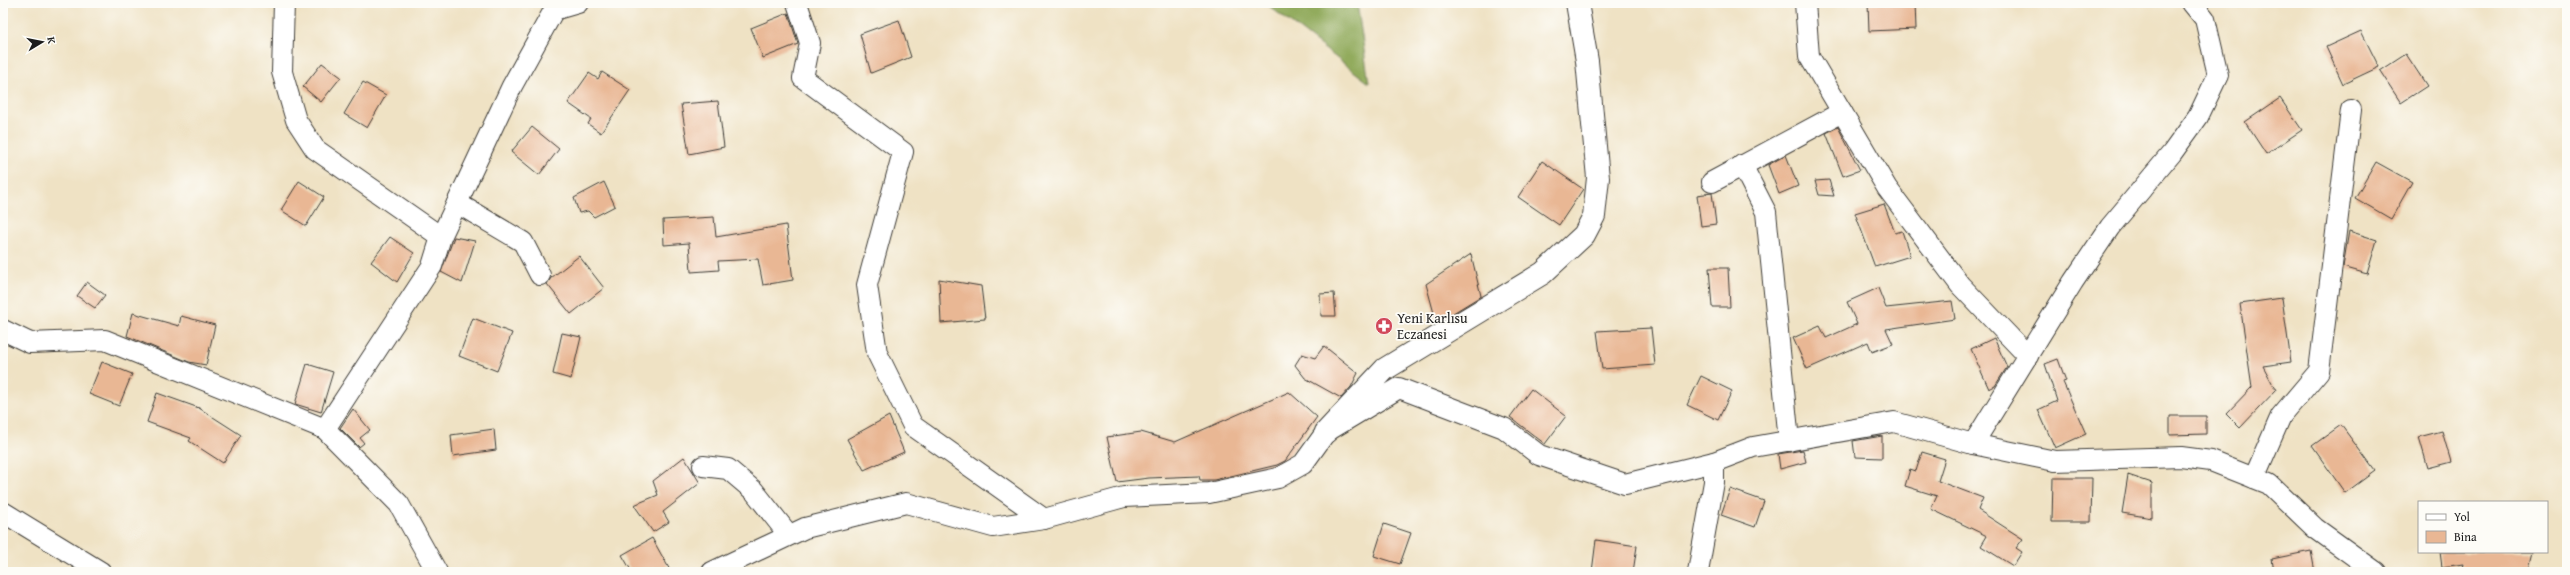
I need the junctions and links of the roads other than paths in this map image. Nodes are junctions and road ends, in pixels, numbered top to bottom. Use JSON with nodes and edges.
{"nodes":[{"id":1,"x":284,"y":3,"type":"edge"},
{"id":2,"x":578,"y":3,"type":"edge"},
{"id":3,"x":797,"y":3,"type":"edge"},
{"id":4,"x":1577,"y":3,"type":"edge"},
{"id":5,"x":1805,"y":3,"type":"edge"},
{"id":6,"x":2192,"y":3,"type":"edge"},
{"id":7,"x":554,"y":6,"type":"edge"},
{"id":8,"x":2351,"y":110,"type":"dead end"},
{"id":9,"x":1842,"y":112,"type":"junction"},
{"id":10,"x":1742,"y":165,"type":"junction"},
{"id":11,"x":1712,"y":182,"type":"dead end"},
{"id":12,"x":457,"y":203,"type":"junction"},
{"id":13,"x":441,"y":237,"type":"junction"},
{"id":14,"x":540,"y":275,"type":"dead end"},
{"id":15,"x":3,"y":330,"type":"edge"},
{"id":16,"x":2028,"y":356,"type":"junction"},
{"id":17,"x":325,"y":429,"type":"junction"},
{"id":18,"x":1326,"y":432,"type":"junction"},
{"id":19,"x":1789,"y":441,"type":"junction"},
{"id":20,"x":1973,"y":444,"type":"junction"},
{"id":21,"x":1714,"y":462,"type":"junction"},
{"id":22,"x":703,"y":466,"type":"dead end"},
{"id":23,"x":2254,"y":478,"type":"junction"},
{"id":24,"x":3,"y":512,"type":"edge"},
{"id":25,"x":1044,"y":519,"type":"junction"},
{"id":26,"x":788,"y":534,"type":"junction"},
{"id":27,"x":2367,"y":569,"type":"edge"},
{"id":28,"x":101,"y":572,"type":"edge"},
{"id":29,"x":437,"y":572,"type":"edge"},
{"id":30,"x":712,"y":572,"type":"edge"},
{"id":31,"x":1698,"y":572,"type":"edge"}],
"edges":[{"from":1,"to":13,"type":"street"},
{"from":2,"to":7,"type":"street"},
{"from":3,"to":25,"type":"street"},
{"from":4,"to":18,"type":"street"},
{"from":5,"to":9,"type":"street"},
{"from":6,"to":16,"type":"street"},
{"from":7,"to":12,"type":"street"},
{"from":8,"to":23,"type":"street"},
{"from":9,"to":10,"type":"street"},
{"from":9,"to":16,"type":"street"},
{"from":10,"to":11,"type":"street"},
{"from":10,"to":19,"type":"street"},
{"from":12,"to":13,"type":"street"},
{"from":12,"to":14,"type":"street"},
{"from":13,"to":17,"type":"street"},
{"from":15,"to":17,"type":"street"},
{"from":16,"to":20,"type":"street"},
{"from":17,"to":29,"type":"street"},
{"from":18,"to":21,"type":"street"},
{"from":18,"to":25,"type":"street"},
{"from":19,"to":20,"type":"street"},
{"from":19,"to":21,"type":"street"},
{"from":20,"to":23,"type":"street"},
{"from":21,"to":31,"type":"street"},
{"from":22,"to":26,"type":"street"},
{"from":23,"to":27,"type":"street"},
{"from":24,"to":28,"type":"street"},
{"from":25,"to":26,"type":"street"},
{"from":26,"to":30,"type":"street"}]}
